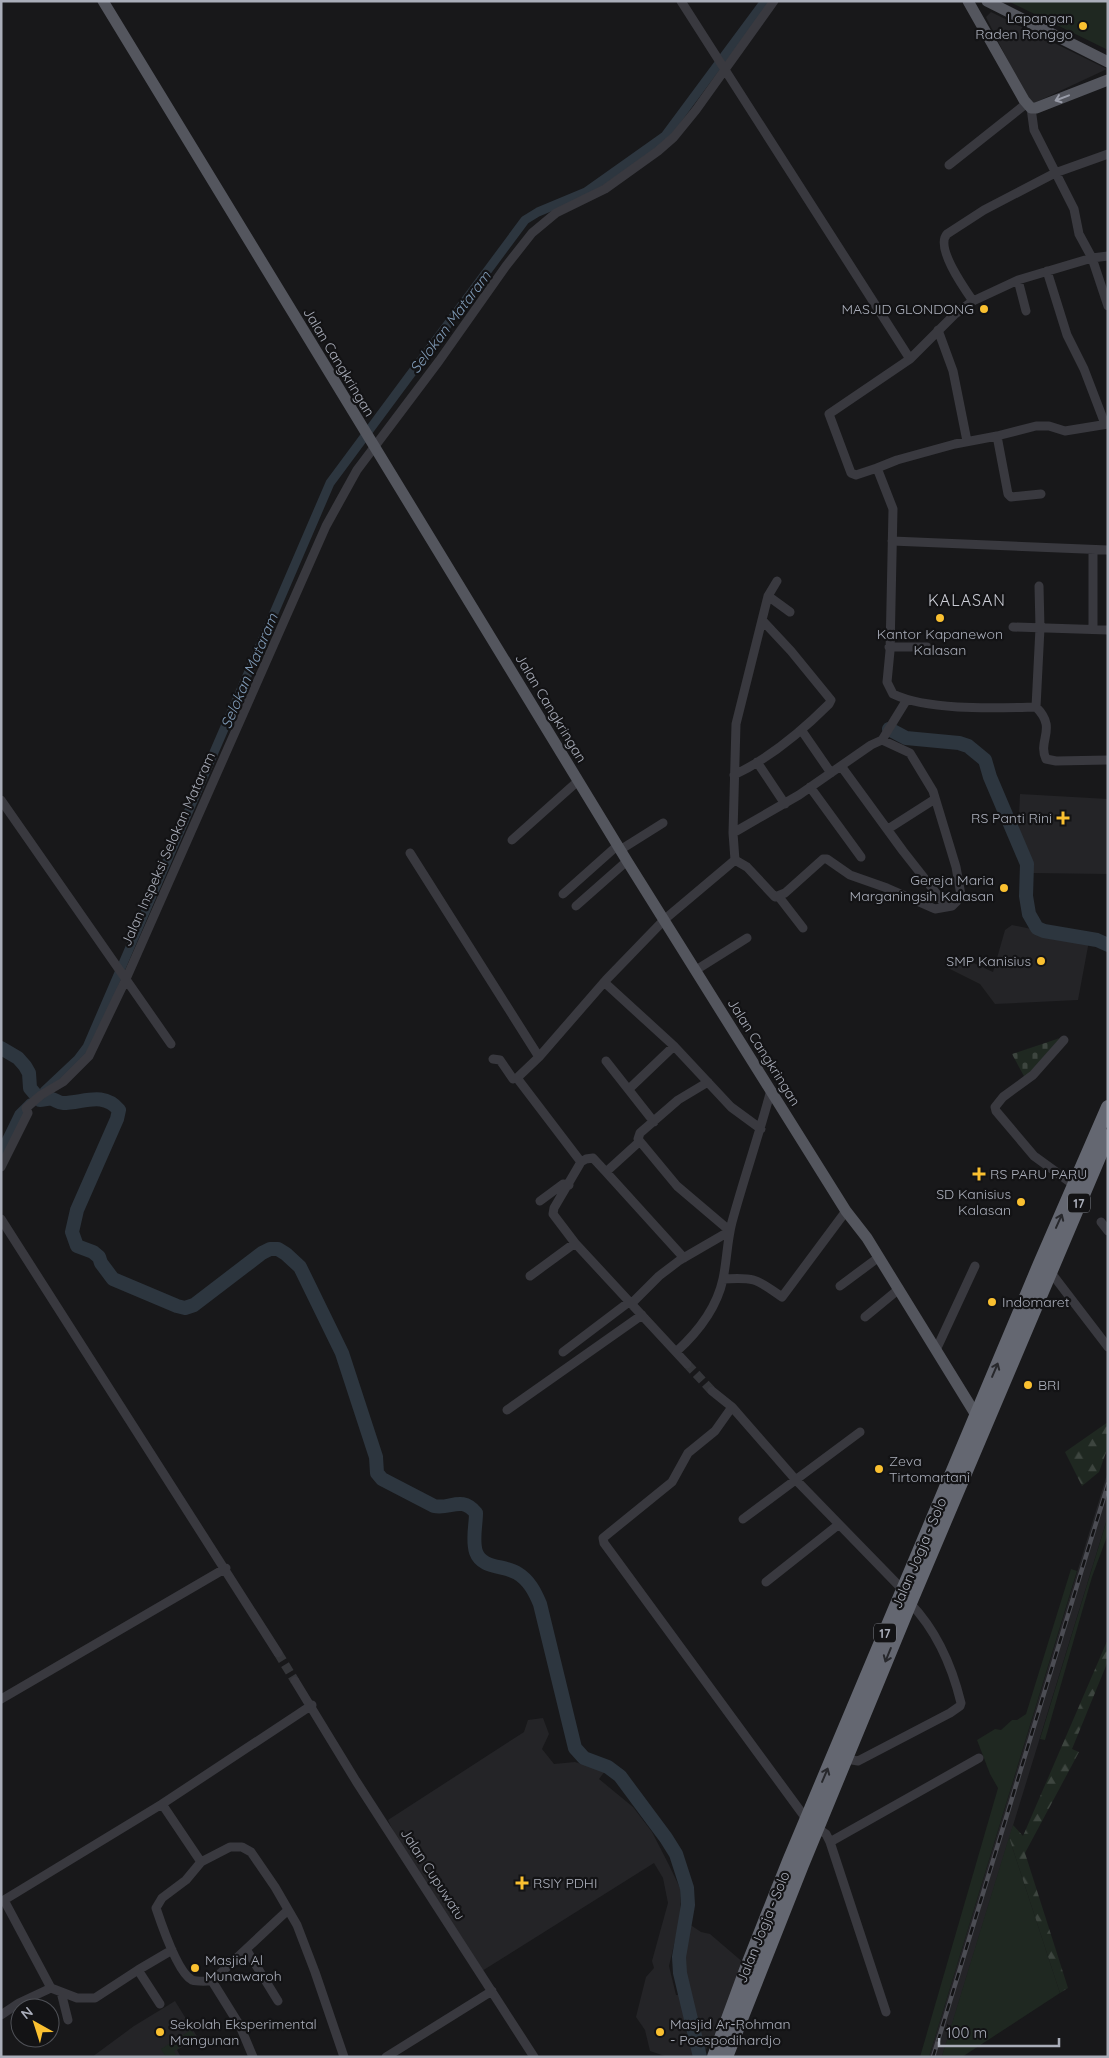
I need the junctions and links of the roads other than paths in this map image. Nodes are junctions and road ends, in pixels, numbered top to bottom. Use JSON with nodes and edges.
{"nodes":[{"id":1,"x":103,"y":1,"type":"edge"},
{"id":2,"x":681,"y":1,"type":"edge"},
{"id":3,"x":774,"y":1,"type":"edge"},
{"id":4,"x":968,"y":1,"type":"edge"},
{"id":5,"x":987,"y":1,"type":"edge"},
{"id":6,"x":1108,"y":62,"type":"edge"},
{"id":7,"x":723,"y":67,"type":"junction"},
{"id":8,"x":1108,"y":80,"type":"edge"},
{"id":9,"x":1029,"y":106,"type":"junction"},
{"id":10,"x":1108,"y":154,"type":"edge"},
{"id":11,"x":949,"y":165,"type":"dead end"},
{"id":12,"x":1055,"y":173,"type":"junction"},
{"id":13,"x":1108,"y":256,"type":"edge"},
{"id":14,"x":1092,"y":258,"type":"junction"},
{"id":15,"x":1047,"y":271,"type":"junction"},
{"id":16,"x":1018,"y":280,"type":"junction"},
{"id":17,"x":972,"y":301,"type":"junction"},
{"id":18,"x":1108,"y":306,"type":"edge"},
{"id":19,"x":1026,"y":311,"type":"dead end"},
{"id":20,"x":938,"y":330,"type":"junction"},
{"id":21,"x":910,"y":359,"type":"junction"},
{"id":22,"x":1106,"y":424,"type":"edge"},
{"id":23,"x":997,"y":436,"type":"junction"},
{"id":24,"x":967,"y":441,"type":"junction"},
{"id":25,"x":373,"y":445,"type":"junction"},
{"id":26,"x":877,"y":468,"type":"junction"},
{"id":27,"x":1041,"y":494,"type":"dead end"},
{"id":28,"x":892,"y":540,"type":"junction"},
{"id":29,"x":1093,"y":550,"type":"junction"},
{"id":30,"x":1108,"y":550,"type":"edge"},
{"id":31,"x":777,"y":581,"type":"dead end"},
{"id":32,"x":1039,"y":586,"type":"dead end"},
{"id":33,"x":768,"y":596,"type":"junction"},
{"id":34,"x":790,"y":612,"type":"dead end"},
{"id":35,"x":762,"y":621,"type":"junction"},
{"id":36,"x":1013,"y":627,"type":"dead end"},
{"id":37,"x":1040,"y":628,"type":"junction"},
{"id":38,"x":1093,"y":629,"type":"junction"},
{"id":39,"x":1108,"y":630,"type":"edge"},
{"id":40,"x":889,"y":647,"type":"junction"},
{"id":41,"x":927,"y":647,"type":"dead end"},
{"id":42,"x":906,"y":701,"type":"junction"},
{"id":43,"x":1036,"y":707,"type":"junction"},
{"id":44,"x":802,"y":731,"type":"junction"},
{"id":45,"x":882,"y":740,"type":"junction"},
{"id":46,"x":1108,"y":760,"type":"edge"},
{"id":47,"x":757,"y":762,"type":"junction"},
{"id":48,"x":841,"y":766,"type":"junction"},
{"id":49,"x":831,"y":772,"type":"junction"},
{"id":50,"x":734,"y":775,"type":"junction"},
{"id":51,"x":578,"y":781,"type":"junction"},
{"id":52,"x":810,"y":787,"type":"junction"},
{"id":53,"x":935,"y":799,"type":"junction"},
{"id":54,"x":1,"y":800,"type":"edge"},
{"id":55,"x":785,"y":804,"type":"junction"},
{"id":56,"x":664,"y":822,"type":"dead end"},
{"id":57,"x":888,"y":829,"type":"junction"},
{"id":58,"x":733,"y":833,"type":"junction"},
{"id":59,"x":512,"y":840,"type":"dead end"},
{"id":60,"x":619,"y":848,"type":"junction"},
{"id":61,"x":410,"y":853,"type":"dead end"},
{"id":62,"x":861,"y":857,"type":"dead end"},
{"id":63,"x":734,"y":860,"type":"junction"},
{"id":64,"x":627,"y":861,"type":"junction"},
{"id":65,"x":563,"y":894,"type":"dead end"},
{"id":66,"x":779,"y":897,"type":"junction"},
{"id":67,"x":576,"y":906,"type":"dead end"},
{"id":68,"x":947,"y":907,"type":"junction"},
{"id":69,"x":665,"y":919,"type":"junction"},
{"id":70,"x":803,"y":928,"type":"dead end"},
{"id":71,"x":747,"y":938,"type":"dead end"},
{"id":72,"x":696,"y":970,"type":"junction"},
{"id":73,"x":124,"y":977,"type":"junction"},
{"id":74,"x":604,"y":982,"type":"junction"},
{"id":75,"x":1064,"y":1040,"type":"dead end"},
{"id":76,"x":171,"y":1044,"type":"dead end"},
{"id":77,"x":674,"y":1046,"type":"junction"},
{"id":78,"x":539,"y":1057,"type":"junction"},
{"id":79,"x":494,"y":1059,"type":"dead end"},
{"id":80,"x":606,"y":1061,"type":"dead end"},
{"id":81,"x":518,"y":1078,"type":"junction"},
{"id":82,"x":708,"y":1082,"type":"junction"},
{"id":83,"x":629,"y":1089,"type":"junction"},
{"id":84,"x":771,"y":1090,"type":"junction"},
{"id":85,"x":1108,"y":1107,"type":"edge"},
{"id":86,"x":654,"y":1122,"type":"junction"},
{"id":87,"x":761,"y":1129,"type":"junction"},
{"id":88,"x":1108,"y":1136,"type":"edge"},
{"id":89,"x":639,"y":1142,"type":"junction"},
{"id":90,"x":581,"y":1162,"type":"junction"},
{"id":91,"x":1,"y":1167,"type":"edge"},
{"id":92,"x":606,"y":1172,"type":"junction"},
{"id":93,"x":569,"y":1185,"type":"junction"},
{"id":94,"x":1074,"y":1185,"type":"junction"},
{"id":95,"x":540,"y":1201,"type":"dead end"},
{"id":96,"x":846,"y":1211,"type":"junction"},
{"id":97,"x":1,"y":1219,"type":"edge"},
{"id":98,"x":1101,"y":1222,"type":"dead end"},
{"id":99,"x":730,"y":1231,"type":"junction"},
{"id":100,"x":1108,"y":1231,"type":"edge"},
{"id":101,"x":575,"y":1243,"type":"junction"},
{"id":102,"x":879,"y":1257,"type":"junction"},
{"id":103,"x":684,"y":1258,"type":"junction"},
{"id":104,"x":975,"y":1266,"type":"dead end"},
{"id":105,"x":1044,"y":1268,"type":"junction"},
{"id":106,"x":530,"y":1276,"type":"dead end"},
{"id":107,"x":723,"y":1279,"type":"junction"},
{"id":108,"x":840,"y":1286,"type":"dead end"},
{"id":109,"x":899,"y":1289,"type":"junction"},
{"id":110,"x":630,"y":1303,"type":"junction"},
{"id":111,"x":642,"y":1315,"type":"junction"},
{"id":112,"x":865,"y":1317,"type":"dead end"},
{"id":113,"x":1106,"y":1343,"type":"edge"},
{"id":114,"x":936,"y":1350,"type":"junction"},
{"id":115,"x":564,"y":1352,"type":"dead end"},
{"id":116,"x":676,"y":1352,"type":"junction"},
{"id":117,"x":687,"y":1364,"type":"tunnel mouth"},
{"id":118,"x":712,"y":1391,"type":"tunnel mouth"},
{"id":119,"x":732,"y":1408,"type":"junction"},
{"id":120,"x":507,"y":1410,"type":"dead end"},
{"id":121,"x":981,"y":1417,"type":"junction"},
{"id":122,"x":860,"y":1432,"type":"dead end"},
{"id":123,"x":795,"y":1480,"type":"junction"},
{"id":124,"x":743,"y":1519,"type":"dead end"},
{"id":125,"x":838,"y":1525,"type":"junction"},
{"id":126,"x":226,"y":1568,"type":"junction"},
{"id":127,"x":766,"y":1582,"type":"dead end"},
{"id":128,"x":903,"y":1590,"type":"junction"},
{"id":129,"x":910,"y":1603,"type":"junction"},
{"id":130,"x":278,"y":1653,"type":"tunnel mouth"},
{"id":131,"x":295,"y":1681,"type":"tunnel mouth"},
{"id":132,"x":1,"y":1700,"type":"edge"},
{"id":133,"x":312,"y":1705,"type":"junction"},
{"id":134,"x":846,"y":1758,"type":"junction"},
{"id":135,"x":979,"y":1758,"type":"dead end"},
{"id":136,"x":162,"y":1804,"type":"junction"},
{"id":137,"x":812,"y":1824,"type":"junction"},
{"id":138,"x":830,"y":1842,"type":"junction"},
{"id":139,"x":201,"y":1862,"type":"junction"},
{"id":140,"x":2,"y":1901,"type":"edge"},
{"id":141,"x":288,"y":1910,"type":"junction"},
{"id":142,"x":246,"y":1949,"type":"junction"},
{"id":143,"x":172,"y":1950,"type":"junction"},
{"id":144,"x":138,"y":1970,"type":"junction"},
{"id":145,"x":212,"y":1981,"type":"junction"},
{"id":146,"x":51,"y":1988,"type":"junction"},
{"id":147,"x":492,"y":1991,"type":"junction"},
{"id":148,"x":61,"y":1992,"type":"junction"},
{"id":149,"x":278,"y":2001,"type":"dead end"},
{"id":150,"x":160,"y":2004,"type":"dead end"},
{"id":151,"x":886,"y":2012,"type":"dead end"},
{"id":152,"x":1,"y":2016,"type":"edge"},
{"id":153,"x":68,"y":2020,"type":"dead end"},
{"id":154,"x":718,"y":2056,"type":"edge"},
{"id":155,"x":253,"y":2057,"type":"edge"},
{"id":156,"x":344,"y":2057,"type":"edge"},
{"id":157,"x":386,"y":2057,"type":"edge"},
{"id":158,"x":534,"y":2057,"type":"edge"}],
"edges":[{"from":1,"to":25,"type":"main road","name":"Jalan Cangkringan"},
{"from":2,"to":7,"type":"street"},
{"from":3,"to":7,"type":"street","name":"Jalan Inspeksi Selokan Mataram"},
{"from":4,"to":9,"type":"main road"},
{"from":5,"to":6,"type":"main road"},
{"from":7,"to":21,"type":"street"},
{"from":7,"to":25,"type":"street","name":"Jalan Inspeksi Selokan Mataram"},
{"from":8,"to":9,"type":"main road","one_way":true},
{"from":9,"to":11,"type":"street"},
{"from":9,"to":12,"type":"street"},
{"from":10,"to":12,"type":"street"},
{"from":12,"to":14,"type":"street"},
{"from":12,"to":17,"type":"street"},
{"from":13,"to":14,"type":"street"},
{"from":14,"to":15,"type":"street"},
{"from":14,"to":18,"type":"street"},
{"from":15,"to":16,"type":"street"},
{"from":15,"to":22,"type":"street"},
{"from":16,"to":17,"type":"street"},
{"from":16,"to":19,"type":"street"},
{"from":17,"to":20,"type":"street"},
{"from":20,"to":21,"type":"street"},
{"from":20,"to":24,"type":"street"},
{"from":21,"to":26,"type":"street"},
{"from":22,"to":23,"type":"street"},
{"from":23,"to":24,"type":"street"},
{"from":23,"to":27,"type":"street"},
{"from":24,"to":26,"type":"street"},
{"from":25,"to":51,"type":"main road","name":"Jalan Cangkringan"},
{"from":25,"to":73,"type":"street","name":"Jalan Inspeksi Selokan Mataram"},
{"from":26,"to":28,"type":"street"},
{"from":28,"to":29,"type":"street"},
{"from":28,"to":40,"type":"street"},
{"from":29,"to":30,"type":"street"},
{"from":29,"to":38,"type":"street"},
{"from":31,"to":33,"type":"street"},
{"from":32,"to":37,"type":"street"},
{"from":33,"to":34,"type":"street"},
{"from":33,"to":35,"type":"street"},
{"from":35,"to":44,"type":"street"},
{"from":35,"to":50,"type":"street"},
{"from":36,"to":37,"type":"street"},
{"from":37,"to":38,"type":"street"},
{"from":37,"to":43,"type":"street"},
{"from":38,"to":39,"type":"street"},
{"from":40,"to":41,"type":"street"},
{"from":40,"to":42,"type":"street"},
{"from":42,"to":43,"type":"street"},
{"from":42,"to":45,"type":"street"},
{"from":43,"to":46,"type":"street"},
{"from":44,"to":47,"type":"street"},
{"from":44,"to":49,"type":"street"},
{"from":45,"to":48,"type":"street"},
{"from":45,"to":53,"type":"street"},
{"from":47,"to":50,"type":"street"},
{"from":47,"to":55,"type":"street"},
{"from":48,"to":49,"type":"street"},
{"from":48,"to":57,"type":"street"},
{"from":49,"to":52,"type":"street"},
{"from":50,"to":58,"type":"street"},
{"from":51,"to":59,"type":"street"},
{"from":51,"to":60,"type":"main road","name":"Jalan Cangkringan"},
{"from":52,"to":55,"type":"street"},
{"from":52,"to":62,"type":"street"},
{"from":53,"to":57,"type":"street"},
{"from":53,"to":68,"type":"street"},
{"from":54,"to":73,"type":"street"},
{"from":55,"to":58,"type":"street"},
{"from":56,"to":60,"type":"street"},
{"from":57,"to":68,"type":"street"},
{"from":58,"to":63,"type":"street"},
{"from":60,"to":64,"type":"main road","name":"Jalan Cangkringan"},
{"from":60,"to":65,"type":"street"},
{"from":61,"to":78,"type":"street"},
{"from":63,"to":66,"type":"street"},
{"from":63,"to":69,"type":"street"},
{"from":64,"to":67,"type":"street"},
{"from":64,"to":69,"type":"main road","name":"Jalan Cangkringan"},
{"from":66,"to":68,"type":"street"},
{"from":66,"to":70,"type":"street"},
{"from":69,"to":72,"type":"main road","name":"Jalan Cangkringan"},
{"from":69,"to":74,"type":"street"},
{"from":71,"to":72,"type":"street"},
{"from":72,"to":84,"type":"main road","name":"Jalan Cangkringan"},
{"from":73,"to":76,"type":"street"},
{"from":73,"to":91,"type":"street","name":"Jalan Inspeksi Selokan Mataram"},
{"from":74,"to":77,"type":"street"},
{"from":74,"to":78,"type":"street"},
{"from":75,"to":94,"type":"street"},
{"from":77,"to":82,"type":"street"},
{"from":77,"to":83,"type":"street"},
{"from":78,"to":81,"type":"street"},
{"from":79,"to":81,"type":"street"},
{"from":80,"to":83,"type":"street"},
{"from":81,"to":90,"type":"street"},
{"from":82,"to":86,"type":"street"},
{"from":82,"to":87,"type":"street"},
{"from":83,"to":86,"type":"street"},
{"from":84,"to":87,"type":"street"},
{"from":84,"to":96,"type":"main road","name":"Jalan Cangkringan"},
{"from":85,"to":94,"type":"highway","name":"Jalan Jogja - Solo","number":"17"},
{"from":86,"to":89,"type":"street"},
{"from":87,"to":99,"type":"street"},
{"from":88,"to":105,"type":"highway","name":"Jalan Jogja - Solo","number":"17"},
{"from":89,"to":92,"type":"street"},
{"from":89,"to":99,"type":"street"},
{"from":90,"to":92,"type":"street"},
{"from":90,"to":93,"type":"street"},
{"from":92,"to":103,"type":"street"},
{"from":93,"to":95,"type":"street"},
{"from":93,"to":101,"type":"street"},
{"from":105,"to":94,"type":"highway","name":"Jalan Jogja - Solo","number":"17","one_way":true},
{"from":96,"to":102,"type":"main road","name":"Jalan Cangkringan"},
{"from":96,"to":107,"type":"street"},
{"from":97,"to":126,"type":"street"},
{"from":98,"to":100,"type":"street"},
{"from":99,"to":103,"type":"street"},
{"from":99,"to":107,"type":"street"},
{"from":101,"to":106,"type":"street"},
{"from":101,"to":110,"type":"street"},
{"from":102,"to":108,"type":"street"},
{"from":102,"to":109,"type":"main road","name":"Jalan Cangkringan"},
{"from":103,"to":110,"type":"street"},
{"from":104,"to":114,"type":"street"},
{"from":105,"to":113,"type":"street"},
{"from":105,"to":121,"type":"highway","name":"Jalan Jogja - Solo","number":"17"},
{"from":107,"to":116,"type":"street"},
{"from":109,"to":112,"type":"street"},
{"from":109,"to":114,"type":"main road","name":"Jalan Cangkringan"},
{"from":110,"to":111,"type":"street"},
{"from":110,"to":115,"type":"street"},
{"from":111,"to":116,"type":"street"},
{"from":111,"to":120,"type":"street"},
{"from":114,"to":121,"type":"main road","name":"Jalan Cangkringan"},
{"from":116,"to":117,"type":"street"},
{"from":118,"to":119,"type":"street"},
{"from":119,"to":123,"type":"street"},
{"from":119,"to":137,"type":"street"},
{"from":121,"to":128,"type":"highway","name":"Jalan Jogja - Solo","number":"17"},
{"from":121,"to":129,"type":"highway","name":"Jalan Jogja - Solo","number":"17"},
{"from":122,"to":123,"type":"street"},
{"from":123,"to":124,"type":"street"},
{"from":123,"to":125,"type":"street"},
{"from":125,"to":127,"type":"street"},
{"from":125,"to":128,"type":"street"},
{"from":126,"to":130,"type":"street"},
{"from":126,"to":132,"type":"street"},
{"from":137,"to":128,"type":"highway","name":"Jalan Jogja - Solo","number":"17","one_way":true},
{"from":129,"to":134,"type":"highway","name":"Jalan Jogja - Solo","number":"17","one_way":true},
{"from":129,"to":134,"type":"street"},
{"from":131,"to":133,"type":"street","name":"Jalan Cupuwatu"},
{"from":133,"to":136,"type":"street"},
{"from":133,"to":147,"type":"street","name":"Jalan Cupuwatu"},
{"from":134,"to":137,"type":"highway","name":"Jalan Jogja - Solo","number":"17"},
{"from":135,"to":138,"type":"street"},
{"from":136,"to":139,"type":"street"},
{"from":136,"to":140,"type":"street"},
{"from":137,"to":138,"type":"street"},
{"from":137,"to":154,"type":"highway","name":"Jalan Jogja - Solo","number":"17"},
{"from":138,"to":151,"type":"street"},
{"from":139,"to":141,"type":"street"},
{"from":139,"to":143,"type":"street"},
{"from":140,"to":146,"type":"street"},
{"from":141,"to":142,"type":"street"},
{"from":141,"to":156,"type":"street"},
{"from":142,"to":145,"type":"street"},
{"from":142,"to":149,"type":"street"},
{"from":143,"to":144,"type":"street"},
{"from":143,"to":145,"type":"street"},
{"from":144,"to":148,"type":"street"},
{"from":144,"to":150,"type":"street"},
{"from":145,"to":155,"type":"street"},
{"from":146,"to":148,"type":"street"},
{"from":146,"to":152,"type":"street"},
{"from":147,"to":157,"type":"street"},
{"from":147,"to":158,"type":"street","name":"Jalan Cupuwatu"},
{"from":148,"to":153,"type":"street"}]}
